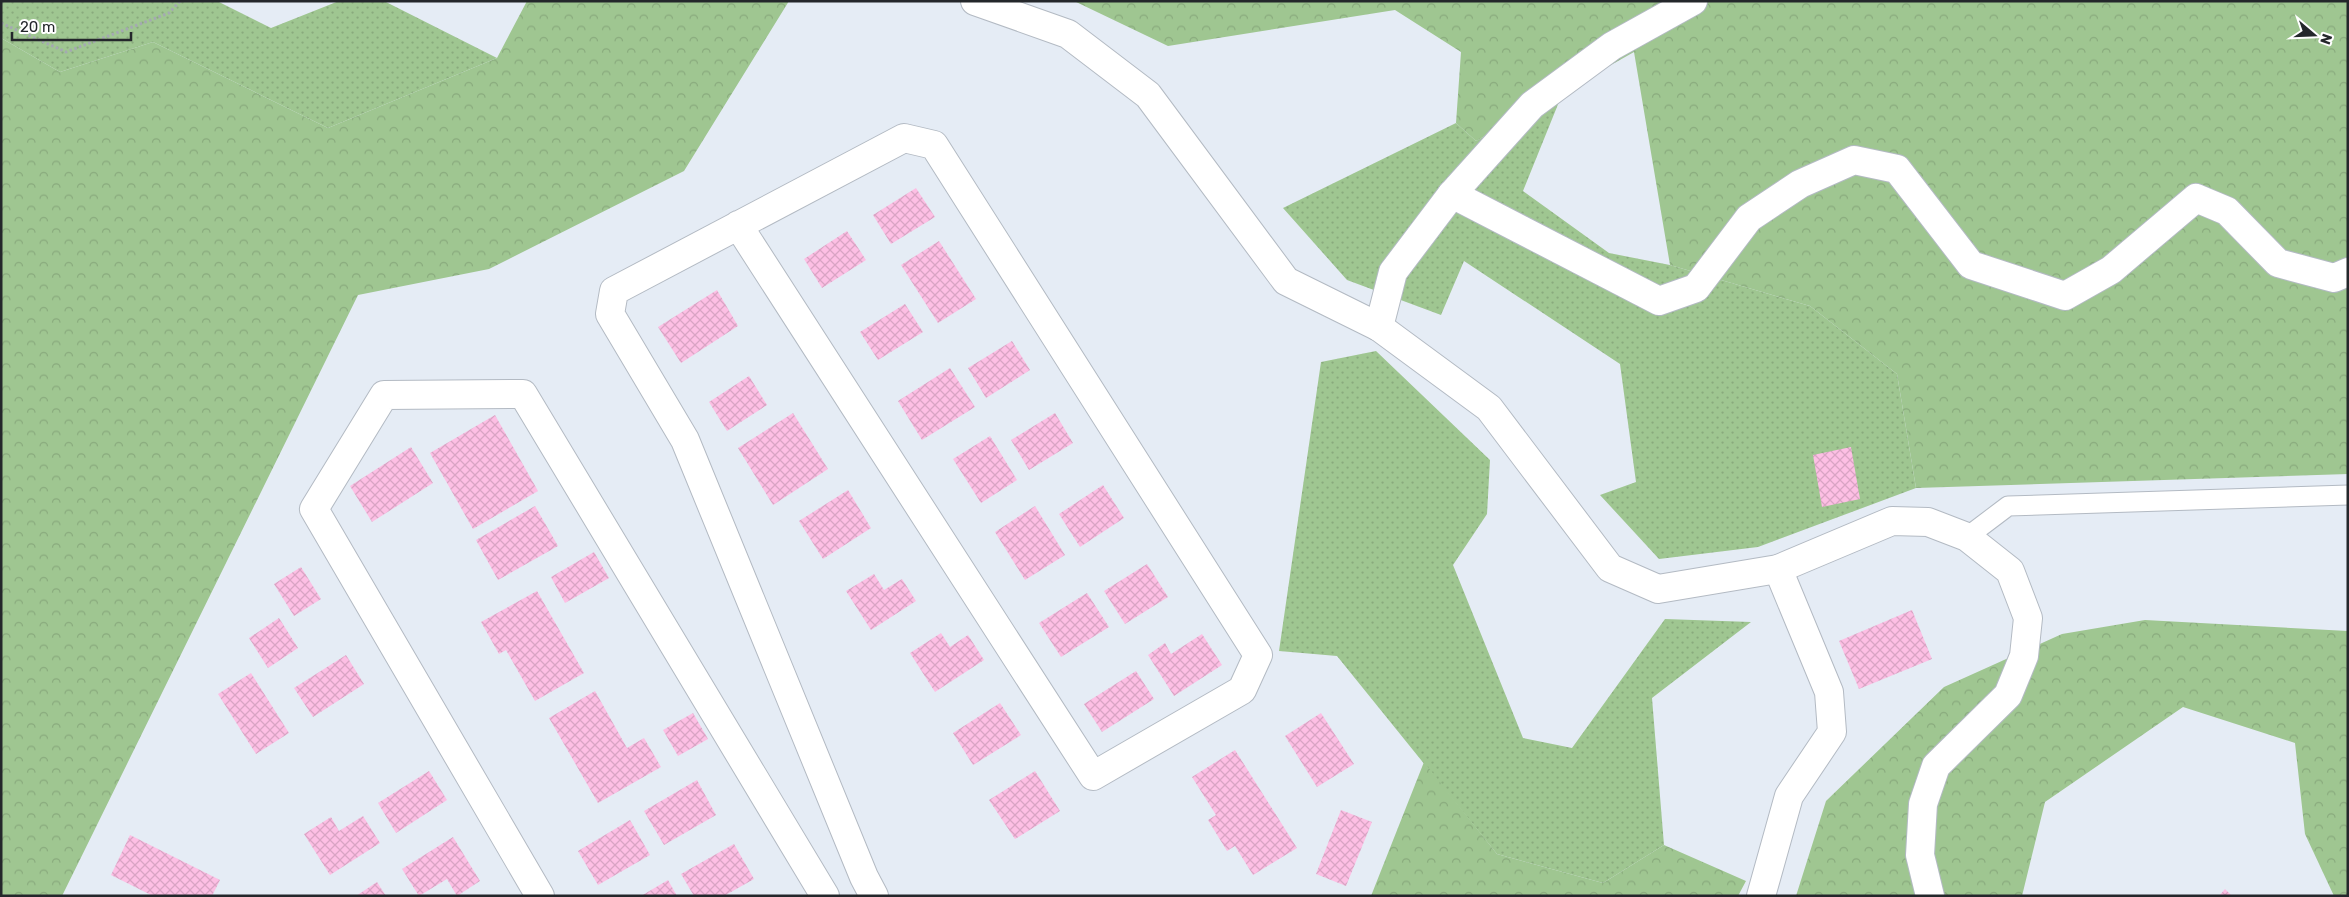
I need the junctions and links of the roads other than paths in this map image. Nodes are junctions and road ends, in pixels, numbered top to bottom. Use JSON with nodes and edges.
{"nodes":[{"id":1,"x":976,"y":1,"type":"edge"},
{"id":2,"x":1693,"y":1,"type":"edge"},
{"id":3,"x":1452,"y":194,"type":"junction"},
{"id":4,"x":738,"y":226,"type":"junction"},
{"id":5,"x":2348,"y":272,"type":"edge"},
{"id":6,"x":1379,"y":327,"type":"junction"},
{"id":7,"x":2348,"y":495,"type":"edge"},
{"id":8,"x":1967,"y":537,"type":"junction"},
{"id":9,"x":1778,"y":570,"type":"junction"},
{"id":10,"x":540,"y":896,"type":"edge"},
{"id":11,"x":825,"y":896,"type":"edge"},
{"id":12,"x":874,"y":896,"type":"edge"},
{"id":13,"x":1761,"y":896,"type":"edge"},
{"id":14,"x":1930,"y":896,"type":"edge"}],
"edges":[{"from":1,"to":6,"type":"street"},
{"from":2,"to":3,"type":"street"},
{"from":3,"to":5,"type":"street"},
{"from":3,"to":6,"type":"street"},
{"from":4,"to":4,"type":"street"},
{"from":4,"to":12,"type":"street"},
{"from":6,"to":9,"type":"street"},
{"from":7,"to":8,"type":"lane"},
{"from":8,"to":9,"type":"street"},
{"from":8,"to":14,"type":"street"},
{"from":9,"to":13,"type":"street"},
{"from":10,"to":11,"type":"street"}]}
